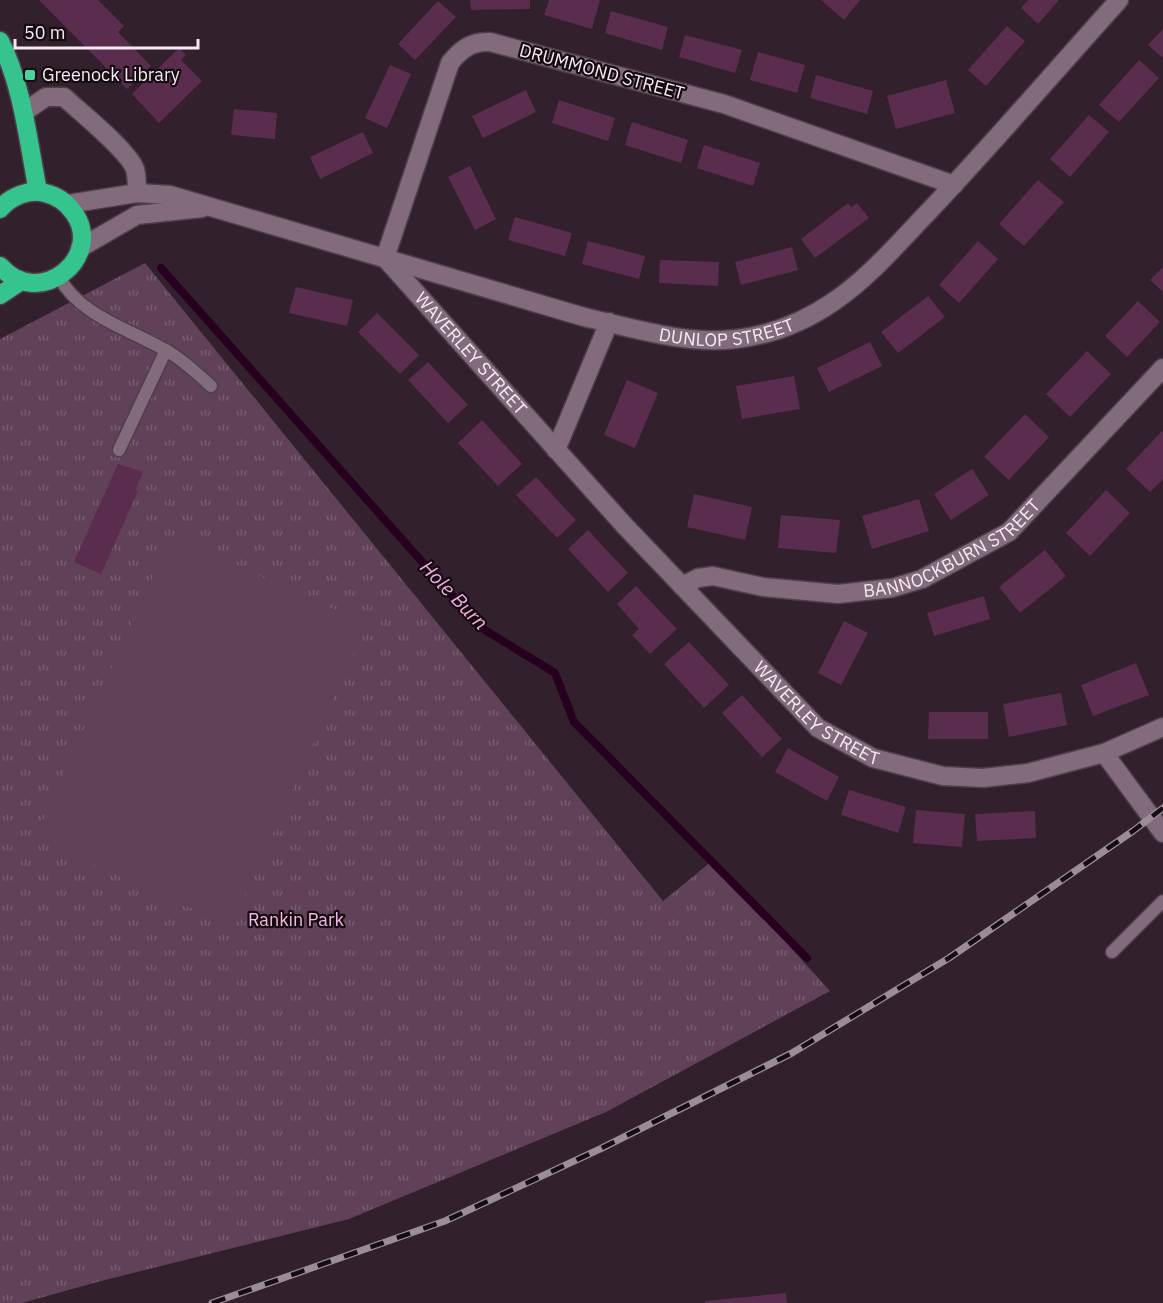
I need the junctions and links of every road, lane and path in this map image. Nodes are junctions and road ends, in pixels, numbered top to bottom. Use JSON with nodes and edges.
{"nodes":[{"id":1,"x":1119,"y":0,"type":"edge"},
{"id":2,"x":0,"y":41,"type":"edge"},
{"id":3,"x":24,"y":112,"type":"junction"},
{"id":4,"x":954,"y":185,"type":"junction"},
{"id":5,"x":38,"y":191,"type":"junction"},
{"id":6,"x":136,"y":193,"type":"junction"},
{"id":7,"x":1,"y":202,"type":"edge"},
{"id":8,"x":68,"y":204,"type":"junction"},
{"id":9,"x":213,"y":207,"type":"junction"},
{"id":10,"x":80,"y":248,"type":"junction"},
{"id":11,"x":385,"y":258,"type":"junction"},
{"id":12,"x":0,"y":266,"type":"edge"},
{"id":13,"x":59,"y":277,"type":"junction"},
{"id":14,"x":21,"y":281,"type":"junction"},
{"id":15,"x":0,"y":296,"type":"edge"},
{"id":16,"x":609,"y":322,"type":"junction"},
{"id":17,"x":166,"y":350,"type":"junction"},
{"id":18,"x":1163,"y":368,"type":"edge"},
{"id":19,"x":211,"y":386,"type":"dead end"},
{"id":20,"x":119,"y":450,"type":"dead end"},
{"id":21,"x":556,"y":450,"type":"junction"},
{"id":22,"x":682,"y":586,"type":"junction"},
{"id":23,"x":1163,"y":727,"type":"edge"},
{"id":24,"x":1104,"y":753,"type":"junction"},
{"id":25,"x":1163,"y":832,"type":"edge"},
{"id":26,"x":1163,"y":901,"type":"edge"},
{"id":27,"x":1112,"y":952,"type":"dead end"}],
"edges":[{"from":1,"to":4,"type":"street","name":"DUNLOP STREET"},
{"from":2,"to":3,"type":"highway"},
{"from":3,"to":5,"type":"highway"},
{"from":3,"to":6,"type":"street"},
{"from":4,"to":11,"type":"street","name":"DRUMMOND STREET"},
{"from":4,"to":16,"type":"street","name":"DUNLOP STREET"},
{"from":5,"to":7,"type":"highway"},
{"from":5,"to":8,"type":"highway"},
{"from":6,"to":8,"type":"street","name":"DUNLOP STREET"},
{"from":6,"to":9,"type":"street","name":"DUNLOP STREET"},
{"from":8,"to":10,"type":"highway"},
{"from":9,"to":10,"type":"street","name":"DUNLOP STREET"},
{"from":9,"to":11,"type":"street","name":"DUNLOP STREET"},
{"from":10,"to":13,"type":"highway"},
{"from":11,"to":16,"type":"street","name":"DUNLOP STREET"},
{"from":11,"to":21,"type":"street","name":"WAVERLEY STREET"},
{"from":12,"to":14,"type":"highway"},
{"from":13,"to":14,"type":"highway"},
{"from":13,"to":17,"type":"lane"},
{"from":14,"to":15,"type":"highway"},
{"from":16,"to":21,"type":"street"},
{"from":17,"to":19,"type":"lane"},
{"from":17,"to":20,"type":"lane"},
{"from":18,"to":22,"type":"street","name":"BANNOCKBURN STREET"},
{"from":21,"to":22,"type":"street","name":"WAVERLEY STREET"},
{"from":22,"to":24,"type":"street","name":"WAVERLEY STREET"},
{"from":23,"to":24,"type":"street","name":"WAVERLEY STREET"},
{"from":24,"to":25,"type":"street"},
{"from":26,"to":27,"type":"lane"}]}
